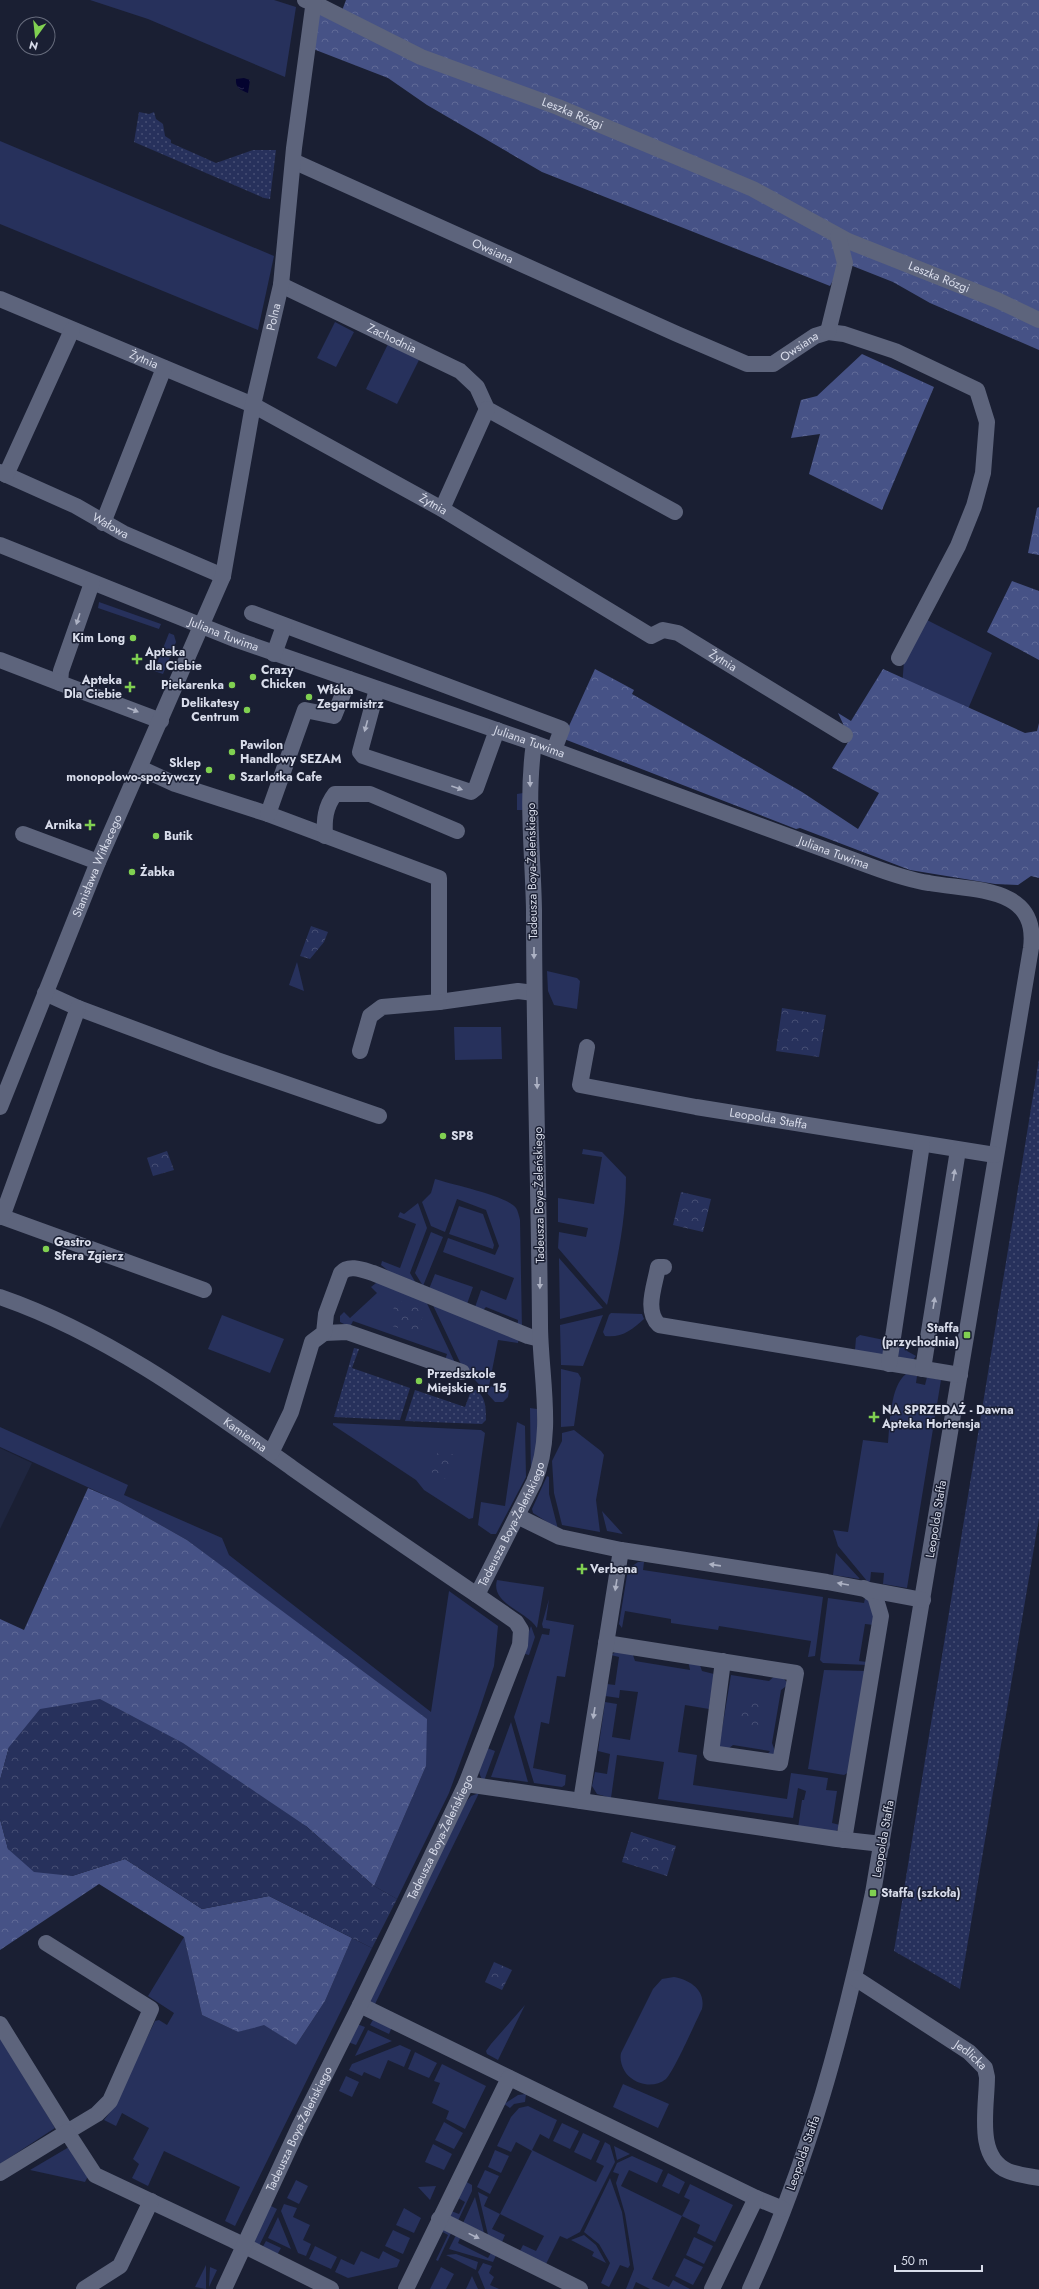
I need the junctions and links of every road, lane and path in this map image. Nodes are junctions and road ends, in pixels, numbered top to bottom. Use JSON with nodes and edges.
{"nodes":[{"id":1,"x":310,"y":1,"type":"edge"},
{"id":2,"x":293,"y":161,"type":"junction"},
{"id":3,"x":838,"y":236,"type":"junction"},
{"id":4,"x":281,"y":285,"type":"junction"},
{"id":5,"x":0,"y":299,"type":"edge"},
{"id":6,"x":1039,"y":320,"type":"edge"},
{"id":7,"x":72,"y":330,"type":"junction"},
{"id":8,"x":828,"y":332,"type":"junction"},
{"id":9,"x":164,"y":368,"type":"junction"},
{"id":10,"x":253,"y":405,"type":"junction"},
{"id":11,"x":487,"y":409,"type":"junction"},
{"id":12,"x":3,"y":474,"type":"edge"},
{"id":13,"x":442,"y":509,"type":"junction"},
{"id":14,"x":675,"y":512,"type":"dead end"},
{"id":15,"x":103,"y":523,"type":"junction"},
{"id":16,"x":0,"y":545,"type":"edge"},
{"id":17,"x":223,"y":576,"type":"junction"},
{"id":18,"x":92,"y":583,"type":"junction"},
{"id":19,"x":252,"y":613,"type":"dead end"},
{"id":20,"x":284,"y":626,"type":"junction"},
{"id":21,"x":201,"y":627,"type":"junction"},
{"id":22,"x":274,"y":654,"type":"junction"},
{"id":23,"x":899,"y":658,"type":"dead end"},
{"id":24,"x":0,"y":660,"type":"edge"},
{"id":25,"x":349,"y":679,"type":"junction"},
{"id":26,"x":60,"y":683,"type":"junction"},
{"id":27,"x":377,"y":689,"type":"junction"},
{"id":28,"x":161,"y":721,"type":"junction"},
{"id":29,"x":497,"y":730,"type":"junction"},
{"id":30,"x":846,"y":735,"type":"dead end"},
{"id":31,"x":534,"y":743,"type":"junction"},
{"id":32,"x":554,"y":750,"type":"junction"},
{"id":33,"x":140,"y":768,"type":"junction"},
{"id":34,"x":268,"y":814,"type":"junction"},
{"id":35,"x":457,"y":831,"type":"dead end"},
{"id":36,"x":23,"y":834,"type":"dead end"},
{"id":37,"x":325,"y":836,"type":"junction"},
{"id":38,"x":98,"y":862,"type":"junction"},
{"id":39,"x":1031,"y":948,"type":"joint"},
{"id":40,"x":45,"y":993,"type":"junction"},
{"id":41,"x":534,"y":993,"type":"junction"},
{"id":42,"x":440,"y":1002,"type":"junction"},
{"id":43,"x":78,"y":1008,"type":"junction"},
{"id":44,"x":587,"y":1047,"type":"dead end"},
{"id":45,"x":360,"y":1051,"type":"dead end"},
{"id":46,"x":7,"y":1067,"type":"edge"},
{"id":47,"x":0,"y":1107,"type":"edge"},
{"id":48,"x":379,"y":1116,"type":"dead end"},
{"id":49,"x":922,"y":1144,"type":"junction"},
{"id":50,"x":958,"y":1150,"type":"junction"},
{"id":51,"x":995,"y":1155,"type":"junction"},
{"id":52,"x":1,"y":1216,"type":"edge"},
{"id":53,"x":664,"y":1268,"type":"dead end"},
{"id":54,"x":204,"y":1290,"type":"dead end"},
{"id":55,"x":0,"y":1297,"type":"edge"},
{"id":56,"x":324,"y":1333,"type":"junction"},
{"id":57,"x":540,"y":1339,"type":"junction"},
{"id":58,"x":889,"y":1364,"type":"junction"},
{"id":59,"x":923,"y":1369,"type":"junction"},
{"id":60,"x":462,"y":1372,"type":"dead end"},
{"id":61,"x":960,"y":1375,"type":"junction"},
{"id":62,"x":271,"y":1453,"type":"junction"},
{"id":63,"x":517,"y":1516,"type":"junction"},
{"id":64,"x":621,"y":1550,"type":"junction"},
{"id":65,"x":864,"y":1588,"type":"junction"},
{"id":66,"x":477,"y":1595,"type":"junction"},
{"id":67,"x":915,"y":1598,"type":"junction"},
{"id":68,"x":881,"y":1616,"type":"junction"},
{"id":69,"x":606,"y":1643,"type":"junction"},
{"id":70,"x":723,"y":1661,"type":"junction"},
{"id":71,"x":466,"y":1784,"type":"junction"},
{"id":72,"x":581,"y":1801,"type":"junction"},
{"id":73,"x":844,"y":1840,"type":"junction"},
{"id":74,"x":882,"y":1844,"type":"junction"},
{"id":75,"x":46,"y":1943,"type":"dead end"},
{"id":76,"x":855,"y":1978,"type":"junction"},
{"id":77,"x":360,"y":2005,"type":"junction"},
{"id":78,"x":0,"y":2024,"type":"edge"},
{"id":79,"x":509,"y":2078,"type":"junction"},
{"id":80,"x":67,"y":2132,"type":"junction"},
{"id":81,"x":0,"y":2173,"type":"edge"},
{"id":82,"x":1037,"y":2178,"type":"edge"},
{"id":83,"x":756,"y":2198,"type":"junction"},
{"id":84,"x":151,"y":2202,"type":"junction"},
{"id":85,"x":783,"y":2209,"type":"junction"},
{"id":86,"x":439,"y":2219,"type":"junction"},
{"id":87,"x":245,"y":2246,"type":"junction"},
{"id":88,"x":84,"y":2289,"type":"edge"},
{"id":89,"x":224,"y":2289,"type":"edge"},
{"id":90,"x":331,"y":2289,"type":"edge"},
{"id":91,"x":406,"y":2289,"type":"edge"},
{"id":92,"x":580,"y":2289,"type":"edge"},
{"id":93,"x":712,"y":2289,"type":"edge"},
{"id":94,"x":750,"y":2289,"type":"edge"}],
"edges":[{"from":1,"to":2,"type":"street","name":"Polna"},
{"from":1,"to":3,"type":"street","name":"Leszka Rózgi"},
{"from":2,"to":4,"type":"street","name":"Polna"},
{"from":2,"to":8,"type":"street","name":"Owsiana"},
{"from":3,"to":6,"type":"street","name":"Leszka Rózgi"},
{"from":3,"to":8,"type":"street"},
{"from":4,"to":10,"type":"street","name":"Polna"},
{"from":4,"to":11,"type":"street","name":"Zachodnia"},
{"from":5,"to":7,"type":"street","name":"Żytnia"},
{"from":7,"to":9,"type":"street","name":"Żytnia"},
{"from":7,"to":12,"type":"street"},
{"from":8,"to":23,"type":"street","name":"Owsiana"},
{"from":9,"to":10,"type":"street","name":"Żytnia"},
{"from":9,"to":15,"type":"street"},
{"from":10,"to":13,"type":"street","name":"Żytnia"},
{"from":10,"to":17,"type":"street","name":"Polna"},
{"from":11,"to":13,"type":"street"},
{"from":11,"to":14,"type":"street"},
{"from":12,"to":15,"type":"street","name":"Wałowa"},
{"from":13,"to":30,"type":"street","name":"Żytnia"},
{"from":15,"to":17,"type":"street","name":"Wałowa"},
{"from":16,"to":18,"type":"street","name":"Juliana Tuwima"},
{"from":17,"to":21,"type":"street","name":"Polna"},
{"from":18,"to":21,"type":"street","name":"Juliana Tuwima"},
{"from":18,"to":26,"type":"street","one_way":true},
{"from":19,"to":20,"type":"street"},
{"from":20,"to":22,"type":"street"},
{"from":20,"to":32,"type":"street"},
{"from":21,"to":22,"type":"street","name":"Juliana Tuwima"},
{"from":21,"to":28,"type":"street","name":"Stanisława Witkacego"},
{"from":22,"to":25,"type":"street","name":"Juliana Tuwima"},
{"from":24,"to":26,"type":"street"},
{"from":25,"to":27,"type":"street","name":"Juliana Tuwima"},
{"from":25,"to":34,"type":"street"},
{"from":26,"to":28,"type":"street","one_way":true},
{"from":27,"to":29,"type":"street","name":"Juliana Tuwima"},
{"from":27,"to":29,"type":"street","one_way":true},
{"from":28,"to":33,"type":"street","name":"Stanisława Witkacego"},
{"from":29,"to":31,"type":"street","name":"Juliana Tuwima"},
{"from":31,"to":32,"type":"street","name":"Juliana Tuwima"},
{"from":31,"to":41,"type":"street","name":"Tadeusza Boya-Żeleńskiego","one_way":true},
{"from":32,"to":39,"type":"street","name":"Juliana Tuwima"},
{"from":33,"to":34,"type":"street"},
{"from":33,"to":38,"type":"street","name":"Stanisława Witkacego"},
{"from":34,"to":37,"type":"street"},
{"from":35,"to":37,"type":"street"},
{"from":36,"to":38,"type":"street"},
{"from":37,"to":42,"type":"street"},
{"from":38,"to":40,"type":"street","name":"Stanisława Witkacego"},
{"from":39,"to":51,"type":"street","name":"Leopolda Staffa"},
{"from":40,"to":43,"type":"street"},
{"from":40,"to":46,"type":"street","name":"Stanisława Witkacego"},
{"from":41,"to":42,"type":"street"},
{"from":41,"to":57,"type":"street","name":"Tadeusza Boya-Żeleńskiego","one_way":true},
{"from":42,"to":45,"type":"street"},
{"from":43,"to":48,"type":"street"},
{"from":43,"to":52,"type":"street"},
{"from":44,"to":49,"type":"street","name":"Leopolda Staffa"},
{"from":46,"to":47,"type":"street","name":"Stanisława Witkacego"},
{"from":49,"to":50,"type":"street","name":"Leopolda Staffa"},
{"from":49,"to":58,"type":"street"},
{"from":50,"to":51,"type":"street","name":"Leopolda Staffa"},
{"from":59,"to":50,"type":"street","one_way":true},
{"from":51,"to":61,"type":"street","name":"Leopolda Staffa"},
{"from":52,"to":54,"type":"street"},
{"from":53,"to":58,"type":"street"},
{"from":55,"to":62,"type":"street","name":"Kamienna"},
{"from":56,"to":57,"type":"street"},
{"from":56,"to":60,"type":"street"},
{"from":56,"to":62,"type":"street"},
{"from":57,"to":63,"type":"street","name":"Tadeusza Boya-Żeleńskiego"},
{"from":58,"to":59,"type":"street"},
{"from":59,"to":61,"type":"street"},
{"from":61,"to":67,"type":"street","name":"Leopolda Staffa"},
{"from":62,"to":66,"type":"street","name":"Kamienna"},
{"from":63,"to":64,"type":"street"},
{"from":63,"to":66,"type":"street","name":"Tadeusza Boya-Żeleńskiego"},
{"from":65,"to":64,"type":"street","one_way":true},
{"from":64,"to":69,"type":"street","one_way":true},
{"from":65,"to":67,"type":"street"},
{"from":65,"to":68,"type":"street"},
{"from":66,"to":71,"type":"street","name":"Tadeusza Boya-Żeleńskiego"},
{"from":67,"to":68,"type":"street"},
{"from":67,"to":74,"type":"street","name":"Leopolda Staffa"},
{"from":68,"to":73,"type":"street"},
{"from":69,"to":70,"type":"street"},
{"from":69,"to":72,"type":"street","one_way":true},
{"from":70,"to":70,"type":"street"},
{"from":71,"to":72,"type":"street"},
{"from":71,"to":77,"type":"street","name":"Tadeusza Boya-Żeleńskiego"},
{"from":72,"to":73,"type":"street"},
{"from":73,"to":74,"type":"street"},
{"from":74,"to":76,"type":"street","name":"Leopolda Staffa"},
{"from":75,"to":80,"type":"street"},
{"from":76,"to":82,"type":"street","name":"Jedlicka"},
{"from":76,"to":85,"type":"street","name":"Leopolda Staffa"},
{"from":77,"to":79,"type":"street"},
{"from":77,"to":87,"type":"street","name":"Tadeusza Boya-Żeleńskiego"},
{"from":78,"to":80,"type":"street"},
{"from":79,"to":83,"type":"street"},
{"from":79,"to":86,"type":"street"},
{"from":80,"to":81,"type":"street"},
{"from":80,"to":84,"type":"street"},
{"from":83,"to":85,"type":"street"},
{"from":83,"to":93,"type":"street"},
{"from":84,"to":87,"type":"street"},
{"from":84,"to":88,"type":"street"},
{"from":85,"to":94,"type":"street","name":"Leopolda Staffa"},
{"from":86,"to":91,"type":"street"},
{"from":86,"to":92,"type":"street","one_way":true},
{"from":87,"to":89,"type":"street","name":"Tadeusza Boya-Żeleńskiego"},
{"from":87,"to":90,"type":"street"}]}
